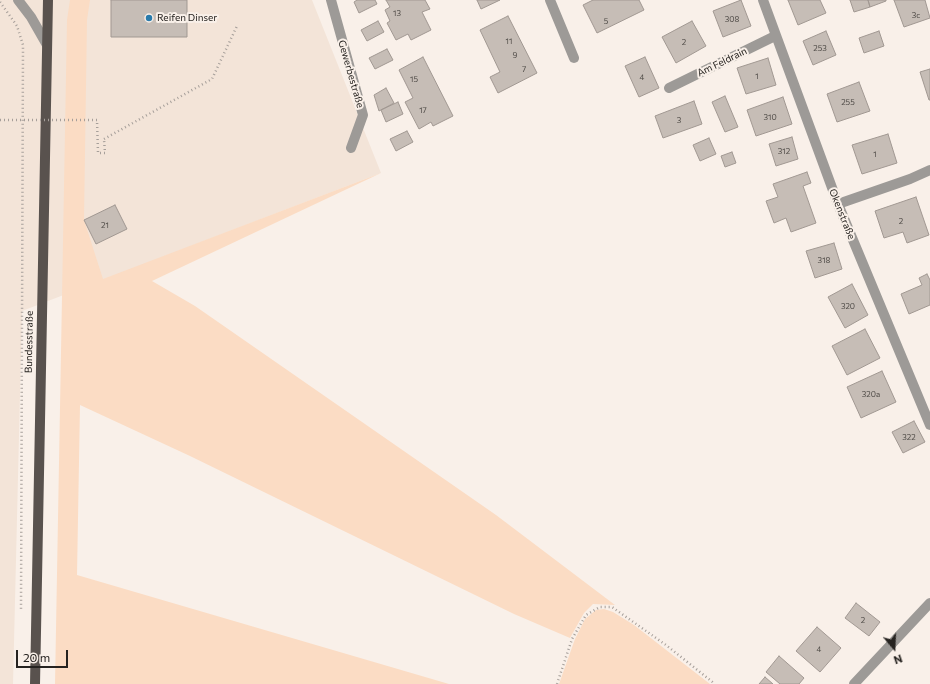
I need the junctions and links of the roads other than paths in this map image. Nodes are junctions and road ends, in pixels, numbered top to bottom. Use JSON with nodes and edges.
{"nodes":[{"id":1,"x":18,"y":0,"type":"edge"},
{"id":2,"x":48,"y":0,"type":"edge"},
{"id":3,"x":331,"y":0,"type":"edge"},
{"id":4,"x":550,"y":0,"type":"edge"},
{"id":5,"x":763,"y":0,"type":"edge"},
{"id":6,"x":775,"y":36,"type":"junction"},
{"id":7,"x":47,"y":45,"type":"junction"},
{"id":8,"x":574,"y":58,"type":"dead end"},
{"id":9,"x":669,"y":88,"type":"dead end"},
{"id":10,"x":351,"y":148,"type":"dead end"},
{"id":11,"x":930,"y":170,"type":"edge"},
{"id":12,"x":838,"y":204,"type":"junction"},
{"id":13,"x":930,"y":425,"type":"edge"},
{"id":14,"x":930,"y":603,"type":"edge"},
{"id":15,"x":35,"y":684,"type":"edge"},
{"id":16,"x":854,"y":684,"type":"edge"}],
"edges":[{"from":1,"to":7,"type":"street"},
{"from":2,"to":7,"type":"main road","name":"Bundesstraße"},
{"from":3,"to":10,"type":"street","name":"Gewerbestraße"},
{"from":4,"to":8,"type":"street"},
{"from":5,"to":6,"type":"street","name":"Okenstraße"},
{"from":6,"to":9,"type":"street","name":"Am Feldrain"},
{"from":6,"to":12,"type":"street","name":"Okenstraße"},
{"from":7,"to":15,"type":"main road","name":"Bundesstraße"},
{"from":11,"to":12,"type":"street"},
{"from":12,"to":13,"type":"street","name":"Okenstraße"},
{"from":14,"to":16,"type":"street"}]}
